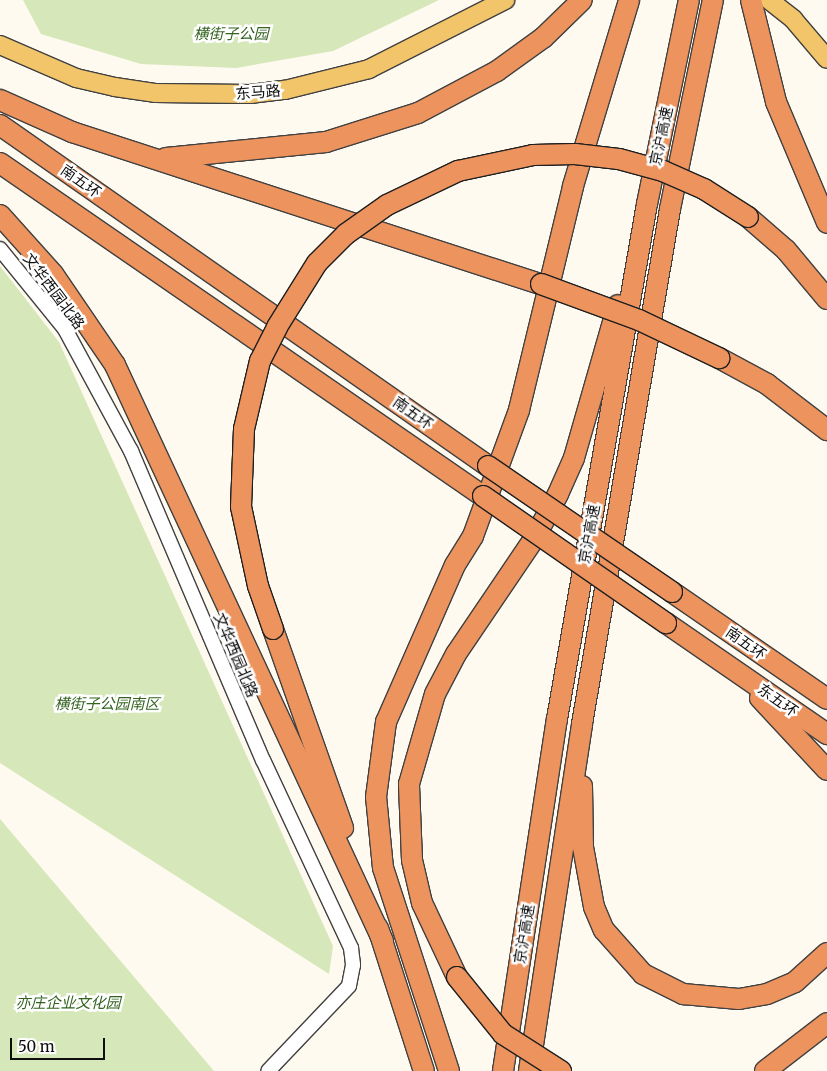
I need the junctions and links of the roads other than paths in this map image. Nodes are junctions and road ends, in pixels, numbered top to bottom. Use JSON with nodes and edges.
{"nodes":[{"id":1,"x":505,"y":0,"type":"edge"},
{"id":2,"x":582,"y":0,"type":"edge"},
{"id":3,"x":629,"y":0,"type":"edge"},
{"id":4,"x":689,"y":0,"type":"edge"},
{"id":5,"x":712,"y":0,"type":"edge"},
{"id":6,"x":751,"y":0,"type":"edge"},
{"id":7,"x":769,"y":0,"type":"edge"},
{"id":8,"x":0,"y":45,"type":"edge"},
{"id":9,"x":827,"y":59,"type":"edge"},
{"id":10,"x":0,"y":100,"type":"edge"},
{"id":11,"x":0,"y":125,"type":"edge"},
{"id":12,"x":160,"y":159,"type":"junction"},
{"id":13,"x":0,"y":163,"type":"edge"},
{"id":14,"x":647,"y":204,"type":"junction"},
{"id":15,"x":0,"y":215,"type":"edge"},
{"id":16,"x":827,"y":223,"type":"edge"},
{"id":17,"x":0,"y":249,"type":"edge"},
{"id":18,"x":827,"y":299,"type":"edge"},
{"id":19,"x":827,"y":430,"type":"edge"},
{"id":20,"x":729,"y":666,"type":"junction"},
{"id":21,"x":827,"y":699,"type":"edge"},
{"id":22,"x":582,"y":724,"type":"junction"},
{"id":23,"x":827,"y":734,"type":"edge"},
{"id":24,"x":827,"y":770,"type":"edge"},
{"id":25,"x":382,"y":941,"type":"junction"},
{"id":26,"x":827,"y":954,"type":"edge"},
{"id":27,"x":827,"y":1023,"type":"edge"},
{"id":28,"x":268,"y":1071,"type":"edge"},
{"id":29,"x":424,"y":1071,"type":"edge"},
{"id":30,"x":449,"y":1071,"type":"edge"},
{"id":31,"x":503,"y":1071,"type":"edge"},
{"id":32,"x":529,"y":1071,"type":"edge"},
{"id":33,"x":561,"y":1071,"type":"edge"},
{"id":34,"x":765,"y":1071,"type":"edge"}],
"edges":[{"from":1,"to":8,"type":"main road","name":"东马路"},
{"from":2,"to":12,"type":"highway"},
{"from":3,"to":30,"type":"highway"},
{"from":4,"to":14,"type":"highway","name":"京沪高速"},
{"from":5,"to":22,"type":"highway","name":"京沪高速"},
{"from":6,"to":16,"type":"highway"},
{"from":7,"to":9,"type":"main road"},
{"from":10,"to":12,"type":"highway"},
{"from":11,"to":21,"type":"highway","name":"南五环","bridge":true},
{"from":12,"to":19,"type":"highway","bridge":true},
{"from":13,"to":20,"type":"highway","name":"南五环","bridge":true},
{"from":14,"to":31,"type":"highway","name":"京沪高速"},
{"from":14,"to":33,"type":"highway","bridge":true},
{"from":15,"to":25,"type":"highway"},
{"from":17,"to":28,"type":"street","name":"文华西园北路"},
{"from":18,"to":25,"type":"highway","bridge":true},
{"from":20,"to":23,"type":"highway","name":"东五环"},
{"from":20,"to":24,"type":"highway"},
{"from":22,"to":26,"type":"highway"},
{"from":22,"to":32,"type":"highway","name":"京沪高速"},
{"from":25,"to":29,"type":"highway"},
{"from":27,"to":34,"type":"highway"}]}
